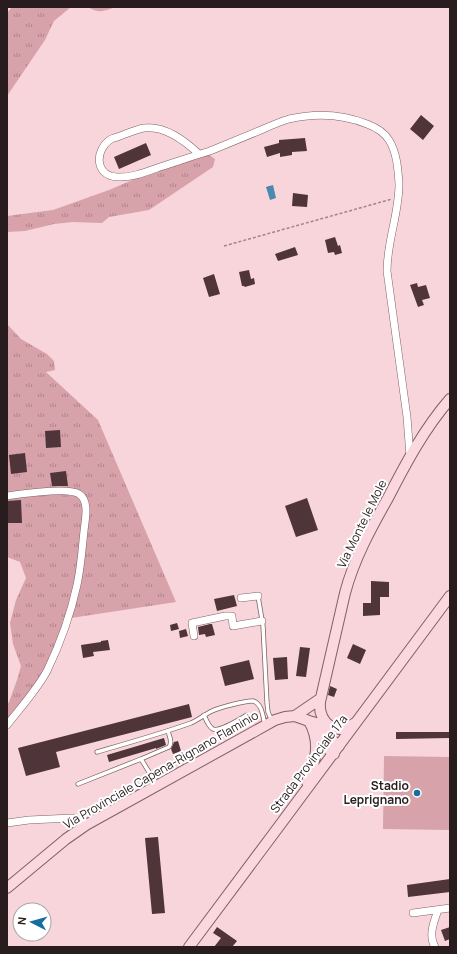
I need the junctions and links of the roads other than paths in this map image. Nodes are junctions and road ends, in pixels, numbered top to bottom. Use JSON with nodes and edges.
{"nodes":[{"id":1,"x":200,"y":154,"type":"junction"},
{"id":2,"x":450,"y":400,"type":"edge"},
{"id":3,"x":410,"y":456,"type":"junction"},
{"id":4,"x":7,"y":496,"type":"edge"},
{"id":5,"x":258,"y":596,"type":"joint"},
{"id":6,"x":450,"y":596,"type":"edge"},
{"id":7,"x":241,"y":598,"type":"dead end"},
{"id":8,"x":262,"y":621,"type":"junction"},
{"id":9,"x":194,"y":636,"type":"dead end"},
{"id":10,"x":320,"y":699,"type":"junction"},
{"id":11,"x":204,"y":715,"type":"junction"},
{"id":12,"x":247,"y":715,"type":"dead end"},
{"id":13,"x":296,"y":716,"type":"junction"},
{"id":14,"x":358,"y":720,"type":"junction"},
{"id":15,"x":309,"y":721,"type":"junction"},
{"id":16,"x":269,"y":724,"type":"junction"},
{"id":17,"x":7,"y":725,"type":"edge"},
{"id":18,"x":330,"y":726,"type":"junction"},
{"id":19,"x":168,"y":731,"type":"junction"},
{"id":20,"x":316,"y":739,"type":"junction"},
{"id":21,"x":336,"y":750,"type":"junction"},
{"id":22,"x":97,"y":752,"type":"dead end"},
{"id":23,"x":141,"y":758,"type":"junction"},
{"id":24,"x":78,"y":784,"type":"dead end"},
{"id":25,"x":157,"y":786,"type":"junction"},
{"id":26,"x":302,"y":794,"type":"junction"},
{"id":27,"x":7,"y":823,"type":"edge"},
{"id":28,"x":87,"y":825,"type":"junction"},
{"id":29,"x":7,"y":888,"type":"edge"},
{"id":30,"x":450,"y":908,"type":"edge"},
{"id":31,"x":438,"y":910,"type":"junction"},
{"id":32,"x":414,"y":913,"type":"dead end"},
{"id":33,"x":189,"y":947,"type":"edge"},
{"id":34,"x":435,"y":947,"type":"edge"}],
"edges":[{"from":1,"to":1,"type":"street"},
{"from":1,"to":3,"type":"street"},
{"from":2,"to":3,"type":"street","name":"Via Monte le Mole"},
{"from":3,"to":10,"type":"street","name":"Via Monte le Mole"},
{"from":4,"to":17,"type":"street"},
{"from":5,"to":7,"type":"street"},
{"from":5,"to":8,"type":"lane","name":"Via Provinciale Capena-Rignano Flaminio"},
{"from":6,"to":14,"type":"street","name":"Strada Provinciale 17a"},
{"from":8,"to":9,"type":"street"},
{"from":8,"to":16,"type":"lane","name":"Via Provinciale Capena-Rignano Flaminio"},
{"from":10,"to":13,"type":"street"},
{"from":10,"to":18,"type":"street"},
{"from":11,"to":12,"type":"lane"},
{"from":11,"to":16,"type":"lane"},
{"from":11,"to":19,"type":"lane"},
{"from":13,"to":15,"type":"street"},
{"from":13,"to":16,"type":"street","name":"Via Provinciale Capena-Rignano Flaminio"},
{"from":14,"to":18,"type":"street"},
{"from":14,"to":21,"type":"street","name":"Strada Provinciale 17a"},
{"from":15,"to":18,"type":"street"},
{"from":15,"to":20,"type":"street"},
{"from":15,"to":21,"type":"street"},
{"from":16,"to":25,"type":"street","name":"Via Provinciale Capena-Rignano Flaminio"},
{"from":19,"to":22,"type":"lane"},
{"from":19,"to":23,"type":"lane"},
{"from":20,"to":21,"type":"street"},
{"from":20,"to":26,"type":"street"},
{"from":21,"to":26,"type":"street","name":"Strada Provinciale 17a"},
{"from":23,"to":24,"type":"lane"},
{"from":23,"to":25,"type":"lane"},
{"from":25,"to":28,"type":"street","name":"Via Provinciale Capena-Rignano Flaminio"},
{"from":26,"to":33,"type":"street","name":"Strada Provinciale 17a"},
{"from":27,"to":28,"type":"street"},
{"from":28,"to":29,"type":"street","name":"Via Provinciale Capena-Rignano Flaminio"},
{"from":30,"to":31,"type":"street"},
{"from":31,"to":32,"type":"street"},
{"from":31,"to":34,"type":"street"}]}
